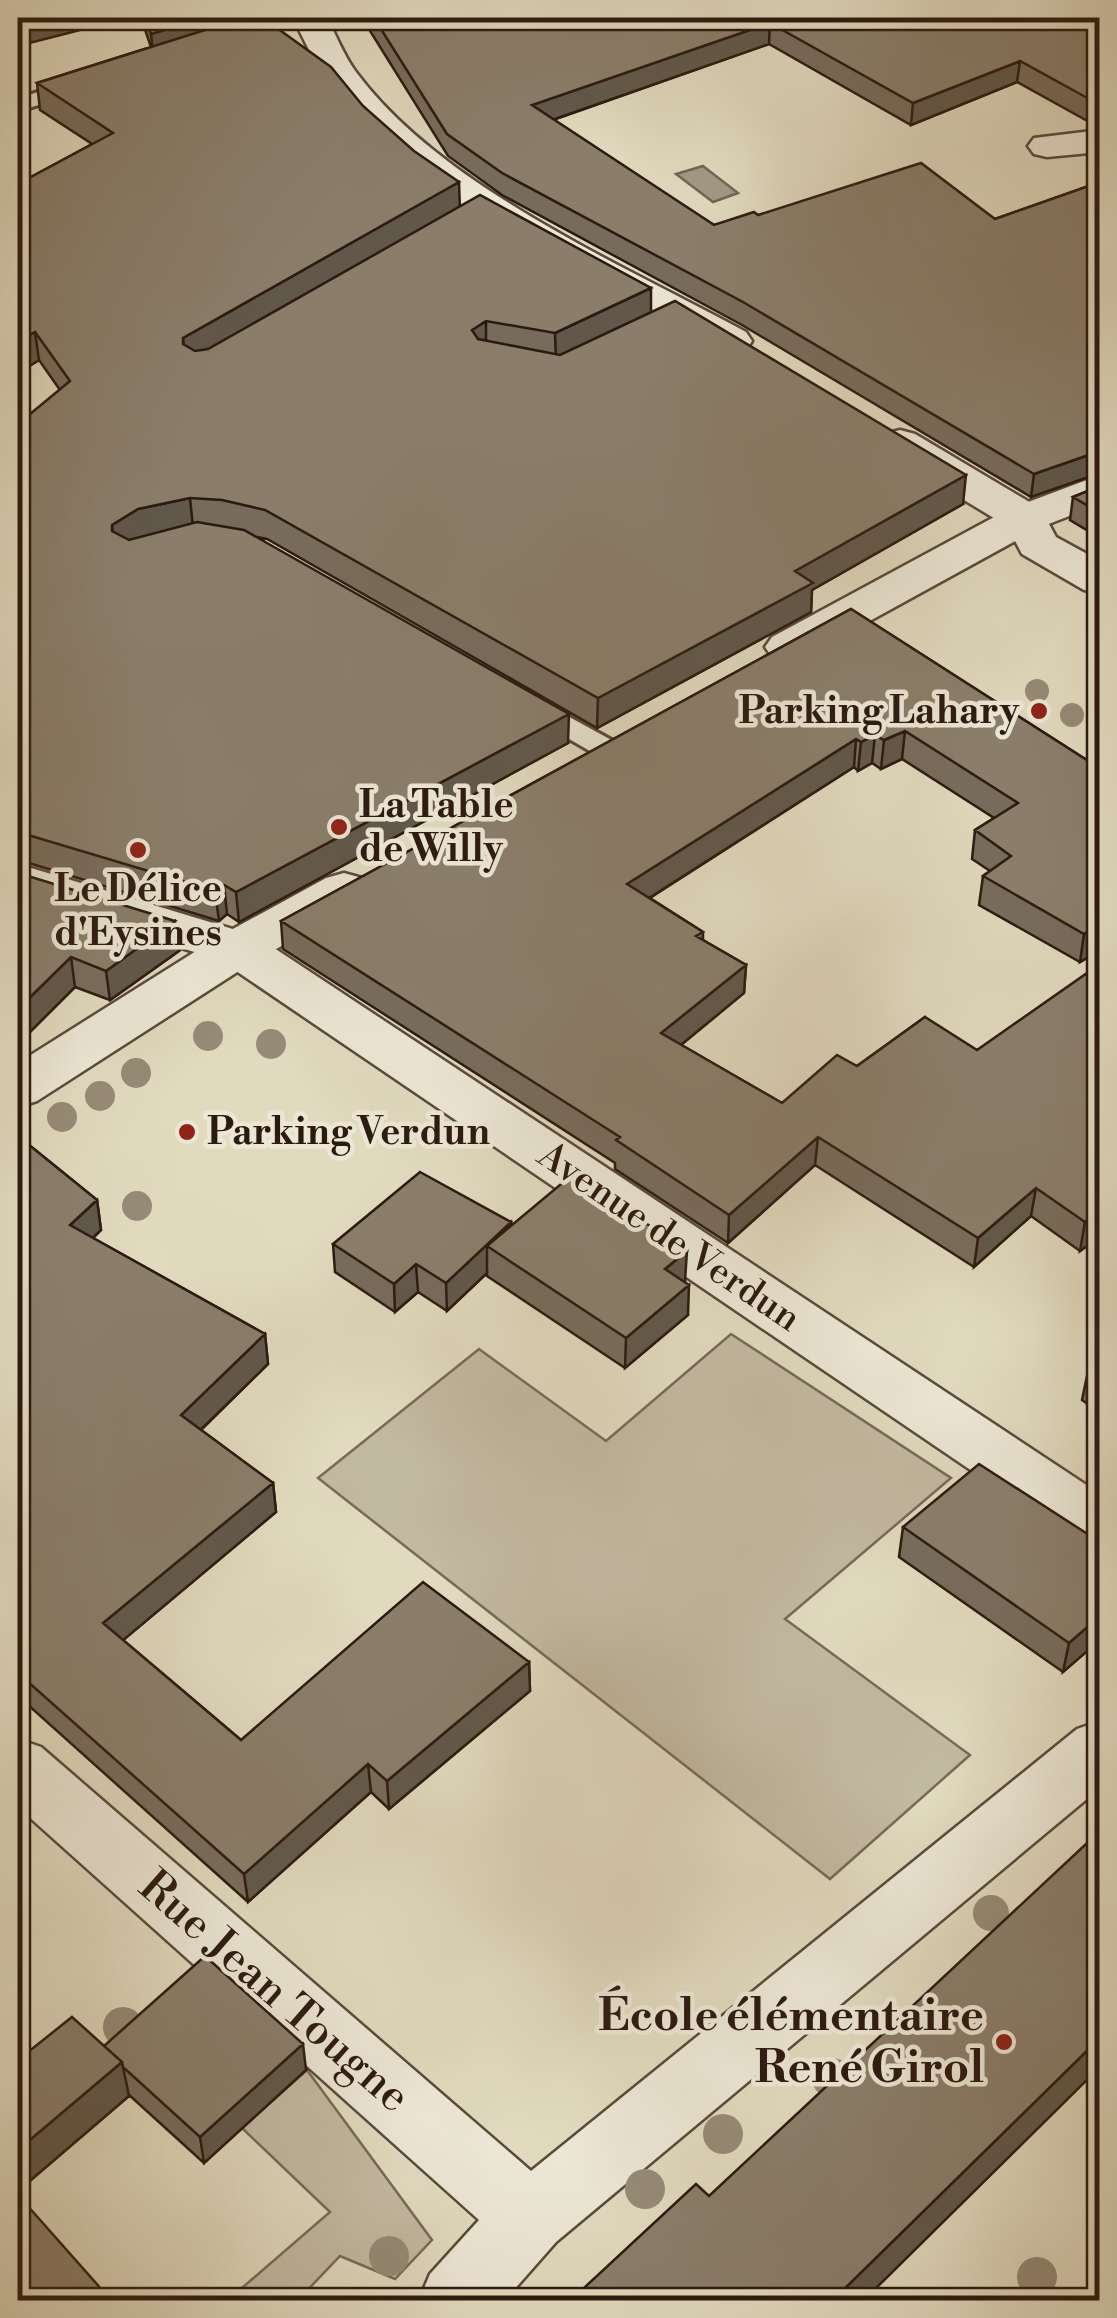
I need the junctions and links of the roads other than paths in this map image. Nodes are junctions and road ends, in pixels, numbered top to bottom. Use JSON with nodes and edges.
{"nodes":[{"id":1,"x":296,"y":18,"type":"edge"},
{"id":2,"x":310,"y":18,"type":"edge"},
{"id":3,"x":203,"y":47,"type":"edge"},
{"id":4,"x":110,"y":76,"type":"edge"},
{"id":5,"x":18,"y":106,"type":"edge"},
{"id":6,"x":1100,"y":141,"type":"edge"},
{"id":7,"x":1046,"y":146,"type":"dead end"},
{"id":8,"x":759,"y":357,"type":"edge"},
{"id":9,"x":875,"y":428,"type":"edge"},
{"id":10,"x":1100,"y":488,"type":"edge"},
{"id":11,"x":1025,"y":518,"type":"junction"},
{"id":12,"x":1100,"y":580,"type":"edge"},
{"id":13,"x":745,"y":671,"type":"edge"},
{"id":14,"x":506,"y":691,"type":"edge"},
{"id":15,"x":622,"y":738,"type":"joint"},
{"id":16,"x":553,"y":776,"type":"edge"},
{"id":17,"x":378,"y":872,"type":"edge"},
{"id":18,"x":18,"y":880,"type":"edge"},
{"id":19,"x":238,"y":948,"type":"junction"},
{"id":20,"x":18,"y":1088,"type":"edge"},
{"id":21,"x":1100,"y":1526,"type":"edge"},
{"id":22,"x":1100,"y":1748,"type":"edge"},
{"id":23,"x":18,"y":1767,"type":"edge"},
{"id":24,"x":530,"y":2217,"type":"junction"},
{"id":25,"x":456,"y":2300,"type":"edge"}],
"edges":[{"from":1,"to":3,"type":"lane"},
{"from":2,"to":8,"type":"street"},
{"from":4,"to":5,"type":"lane"},
{"from":6,"to":7,"type":"street"},
{"from":9,"to":11,"type":"street"},
{"from":10,"to":11,"type":"street"},
{"from":11,"to":12,"type":"street"},
{"from":11,"to":13,"type":"street"},
{"from":14,"to":15,"type":"lane"},
{"from":15,"to":16,"type":"street"},
{"from":17,"to":19,"type":"street"},
{"from":18,"to":19,"type":"street","name":"Avenue de Verdun"},
{"from":19,"to":20,"type":"street"},
{"from":19,"to":21,"type":"street","name":"Avenue de Verdun"},
{"from":22,"to":24,"type":"street"},
{"from":23,"to":24,"type":"street","name":"Rue Jean Tougne"},
{"from":24,"to":25,"type":"street"}]}
